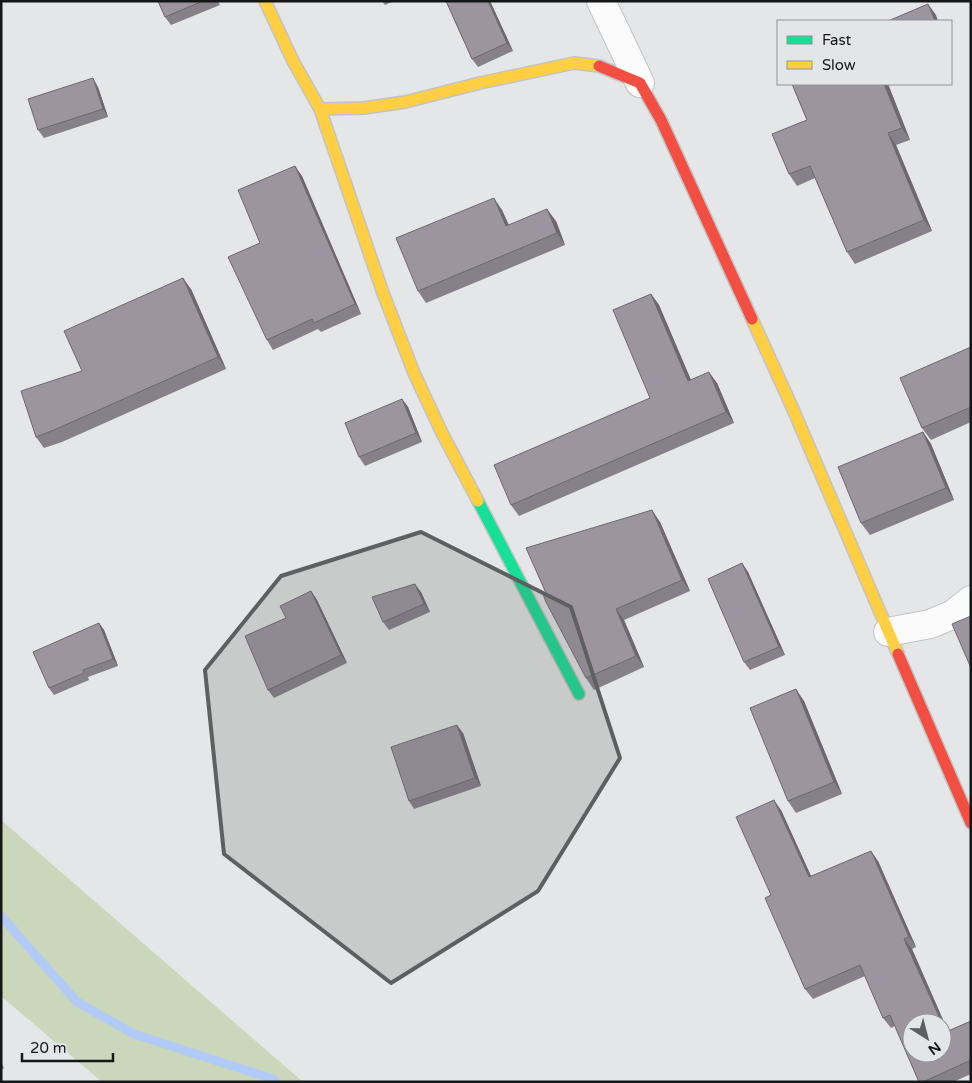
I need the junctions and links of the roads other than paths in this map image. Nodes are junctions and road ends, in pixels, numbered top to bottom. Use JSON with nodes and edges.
{"nodes":[{"id":1,"x":265,"y":1,"type":"edge"},
{"id":2,"x":601,"y":1,"type":"edge"},
{"id":3,"x":640,"y":83,"type":"junction"},
{"id":4,"x":320,"y":109,"type":"junction"},
{"id":5,"x":971,"y":600,"type":"edge"},
{"id":6,"x":888,"y":632,"type":"junction"},
{"id":7,"x":579,"y":694,"type":"dead end"},
{"id":8,"x":971,"y":823,"type":"edge"}],
"edges":[{"from":1,"to":4,"type":"street"},
{"from":2,"to":3,"type":"street"},
{"from":3,"to":4,"type":"street"},
{"from":3,"to":6,"type":"street"},
{"from":4,"to":7,"type":"street"},
{"from":5,"to":6,"type":"street"},
{"from":6,"to":8,"type":"street"}]}
